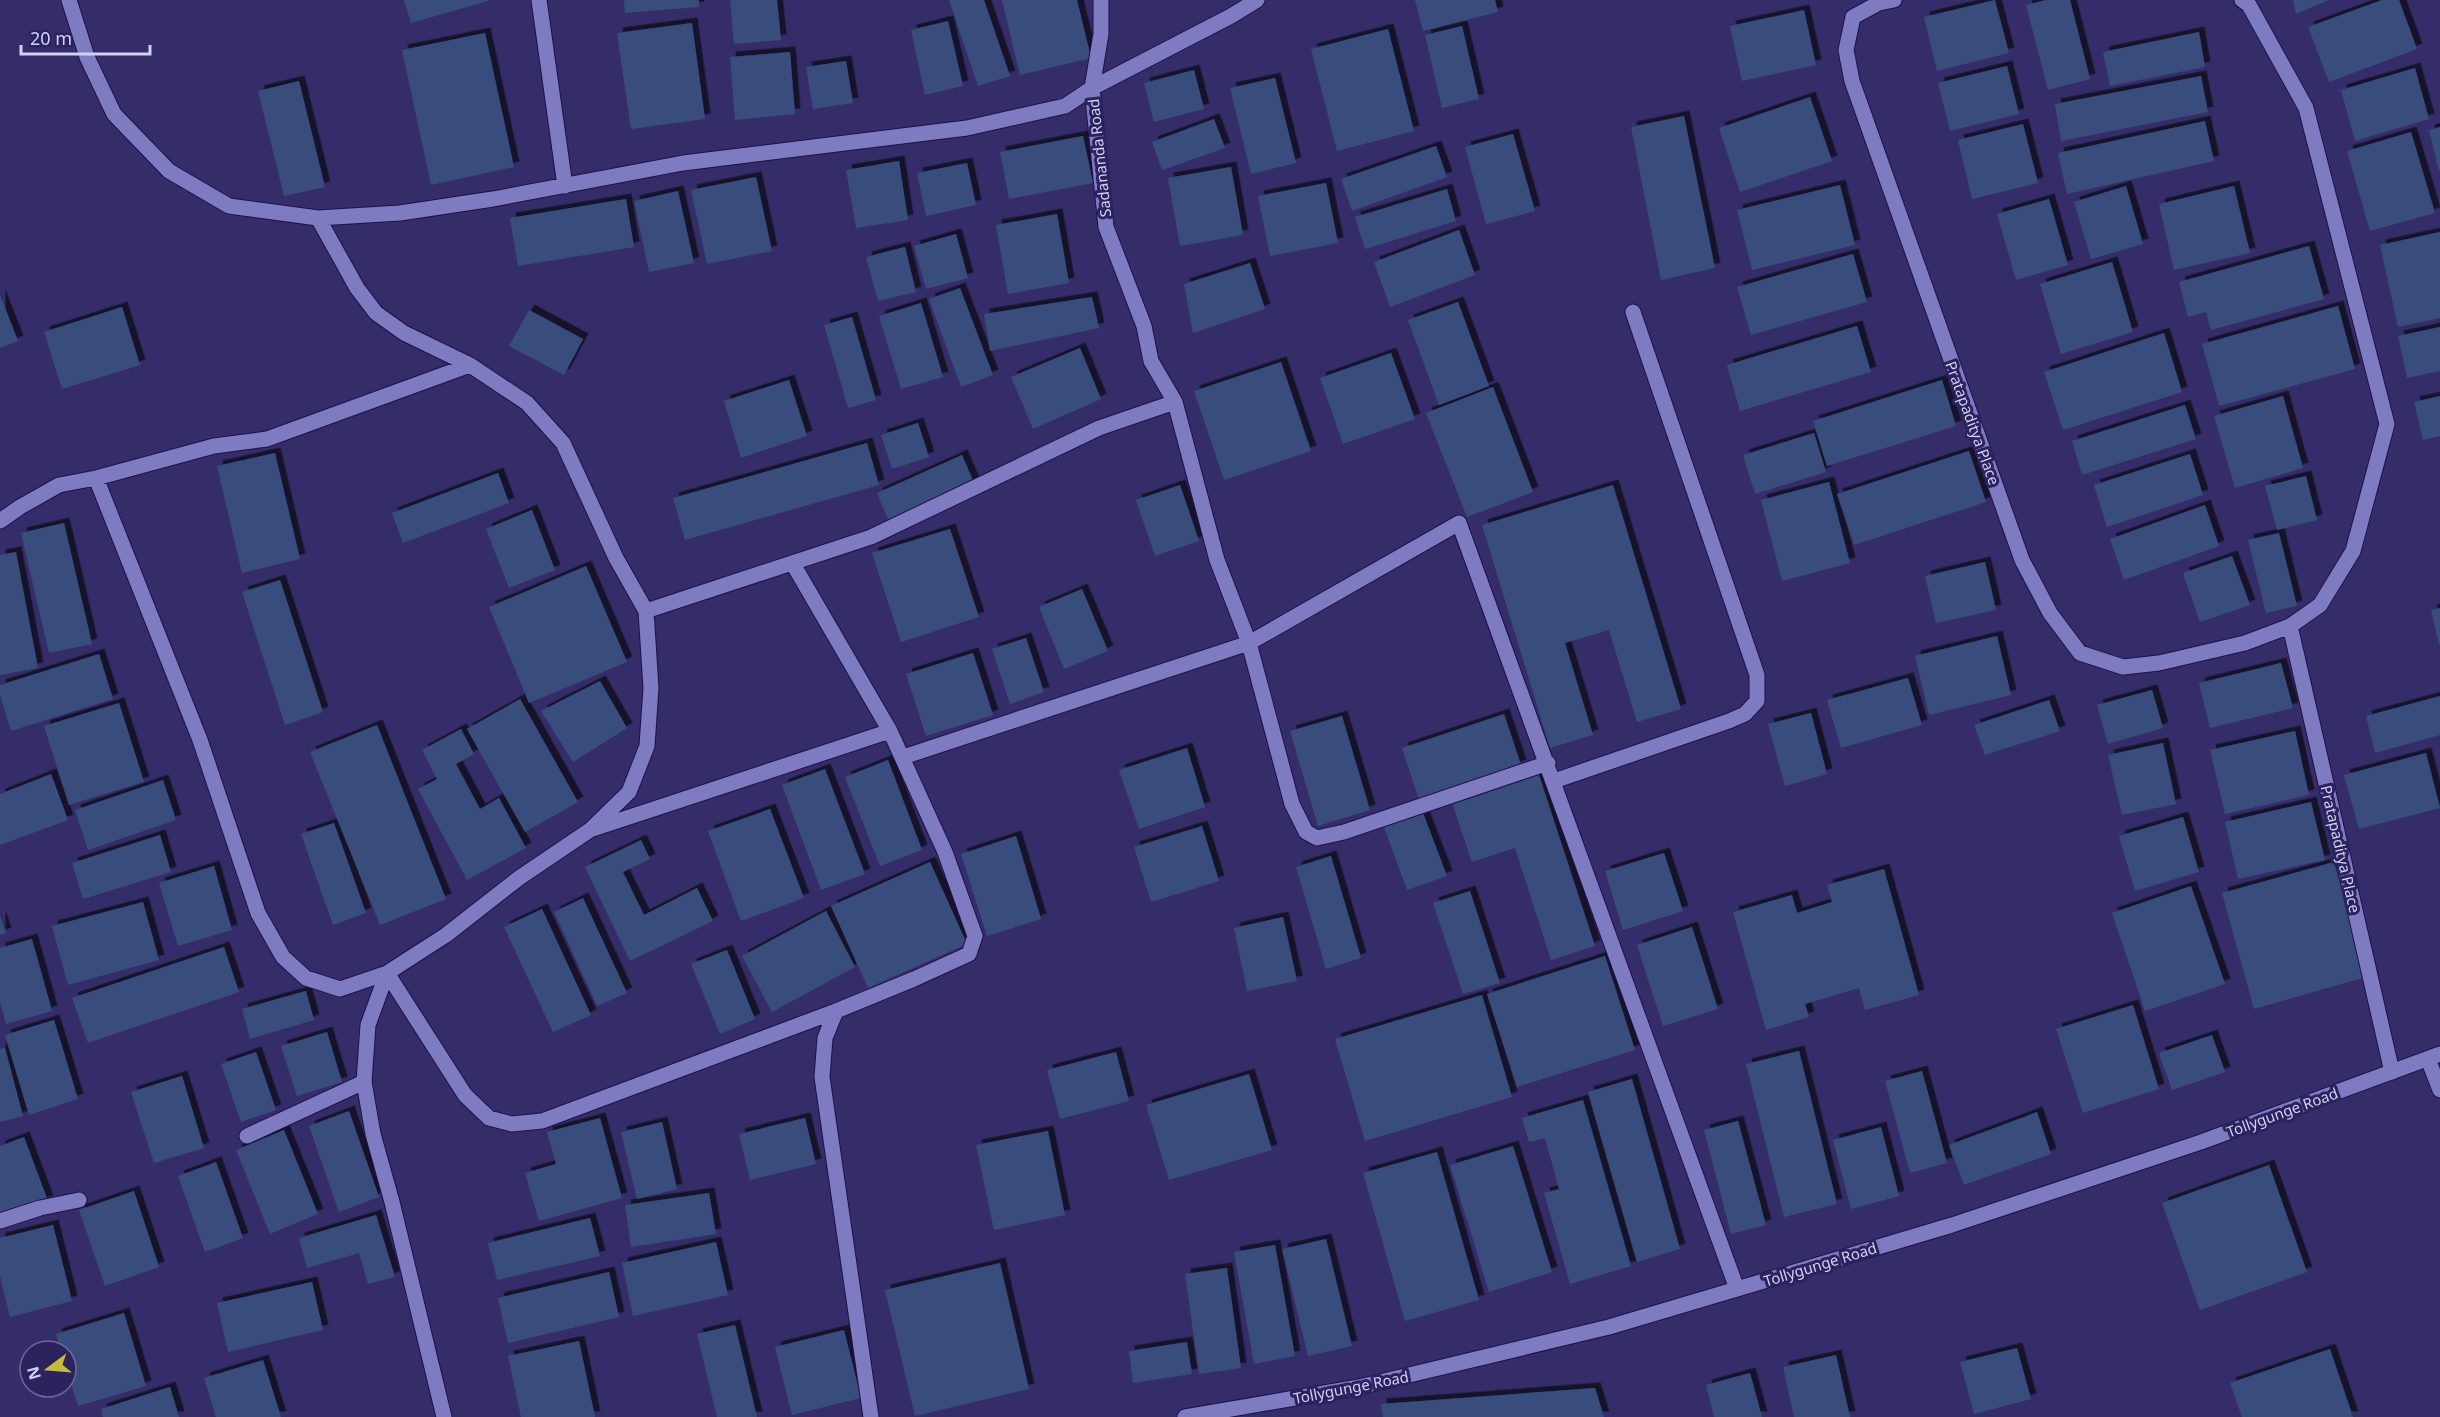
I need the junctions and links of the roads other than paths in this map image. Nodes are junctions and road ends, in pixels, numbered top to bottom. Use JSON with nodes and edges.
{"nodes":[{"id":1,"x":69,"y":0,"type":"edge"},
{"id":2,"x":539,"y":0,"type":"edge"},
{"id":3,"x":1101,"y":0,"type":"edge"},
{"id":4,"x":1257,"y":0,"type":"edge"},
{"id":5,"x":1894,"y":0,"type":"edge"},
{"id":6,"x":2242,"y":0,"type":"edge"},
{"id":7,"x":1092,"y":88,"type":"junction"},
{"id":8,"x":565,"y":186,"type":"junction"},
{"id":9,"x":318,"y":218,"type":"junction"},
{"id":10,"x":1633,"y":312,"type":"dead end"},
{"id":11,"x":470,"y":365,"type":"junction"},
{"id":12,"x":1175,"y":402,"type":"junction"},
{"id":13,"x":96,"y":478,"type":"junction"},
{"id":14,"x":0,"y":521,"type":"edge"},
{"id":15,"x":793,"y":564,"type":"junction"},
{"id":16,"x":646,"y":611,"type":"junction"},
{"id":17,"x":2290,"y":626,"type":"junction"},
{"id":18,"x":1250,"y":644,"type":"junction"},
{"id":19,"x":890,"y":731,"type":"junction"},
{"id":20,"x":903,"y":758,"type":"junction"},
{"id":21,"x":1548,"y":763,"type":"junction"},
{"id":22,"x":1554,"y":781,"type":"junction"},
{"id":23,"x":590,"y":830,"type":"junction"},
{"id":24,"x":387,"y":973,"type":"junction"},
{"id":25,"x":837,"y":1011,"type":"junction"},
{"id":26,"x":2434,"y":1056,"type":"edge"},
{"id":27,"x":2392,"y":1072,"type":"junction"},
{"id":28,"x":364,"y":1082,"type":"junction"},
{"id":29,"x":2440,"y":1090,"type":"edge"},
{"id":30,"x":247,"y":1136,"type":"dead end"},
{"id":31,"x":79,"y":1200,"type":"dead end"},
{"id":32,"x":0,"y":1221,"type":"edge"},
{"id":33,"x":1737,"y":1288,"type":"junction"},
{"id":34,"x":444,"y":1417,"type":"edge"},
{"id":35,"x":871,"y":1417,"type":"edge"},
{"id":36,"x":1185,"y":1417,"type":"edge"}],
"edges":[{"from":1,"to":9,"type":"street"},
{"from":2,"to":8,"type":"street"},
{"from":3,"to":7,"type":"street"},
{"from":4,"to":7,"type":"street","name":"Sadananda Road"},
{"from":5,"to":17,"type":"street","name":"Pratapaditya Place"},
{"from":6,"to":17,"type":"street","name":"Pratapaditya Place"},
{"from":7,"to":8,"type":"street"},
{"from":7,"to":12,"type":"street","name":"Sadananda Road"},
{"from":8,"to":9,"type":"street"},
{"from":9,"to":11,"type":"street"},
{"from":10,"to":22,"type":"street"},
{"from":11,"to":13,"type":"street"},
{"from":11,"to":16,"type":"street"},
{"from":12,"to":15,"type":"street"},
{"from":12,"to":18,"type":"street","name":"Sadananda Road"},
{"from":13,"to":14,"type":"street"},
{"from":13,"to":24,"type":"street"},
{"from":15,"to":16,"type":"street"},
{"from":15,"to":19,"type":"street"},
{"from":16,"to":23,"type":"street"},
{"from":17,"to":27,"type":"street","name":"Pratapaditya Place"},
{"from":18,"to":20,"type":"street"},
{"from":18,"to":21,"type":"street","name":"Sadananda Road"},
{"from":18,"to":21,"type":"street"},
{"from":19,"to":20,"type":"street"},
{"from":19,"to":23,"type":"street"},
{"from":20,"to":25,"type":"street"},
{"from":21,"to":22,"type":"street"},
{"from":22,"to":33,"type":"street"},
{"from":23,"to":24,"type":"street"},
{"from":24,"to":25,"type":"street"},
{"from":24,"to":28,"type":"street"},
{"from":25,"to":35,"type":"street"},
{"from":26,"to":27,"type":"street","name":"Tollygunge Road"},
{"from":26,"to":29,"type":"street"},
{"from":27,"to":33,"type":"street","name":"Tollygunge Road"},
{"from":28,"to":30,"type":"street"},
{"from":28,"to":34,"type":"street"},
{"from":31,"to":32,"type":"street"},
{"from":33,"to":36,"type":"street","name":"Tollygunge Road"}]}
